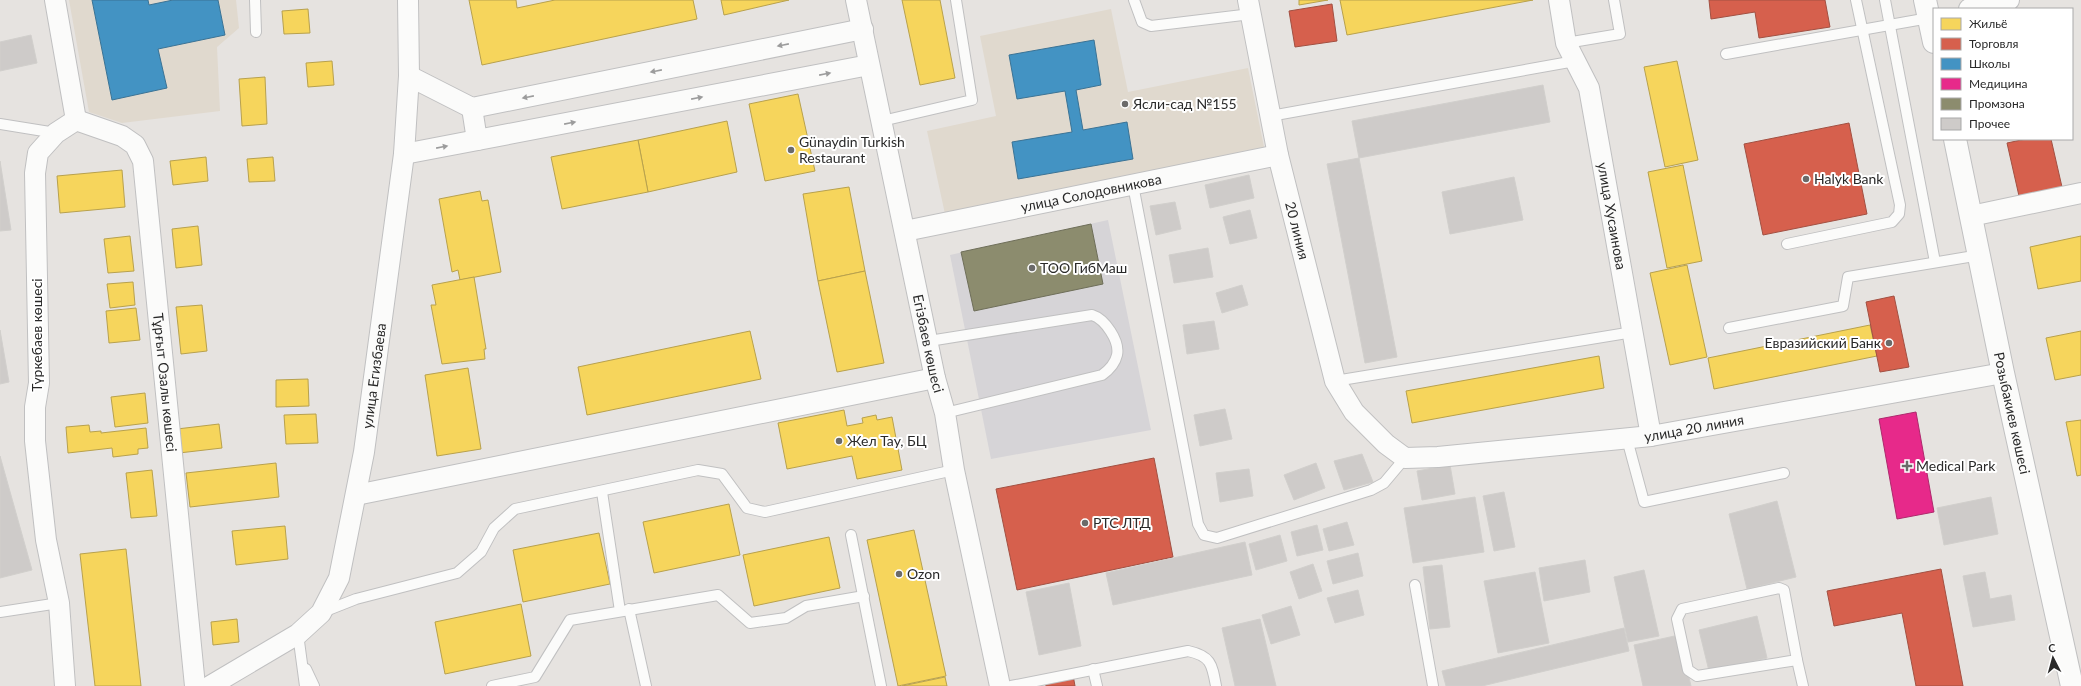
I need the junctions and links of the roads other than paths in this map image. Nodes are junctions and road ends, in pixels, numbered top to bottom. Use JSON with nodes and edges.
{"nodes":[{"id":1,"x":55,"y":0,"type":"edge"},
{"id":2,"x":255,"y":0,"type":"edge"},
{"id":3,"x":408,"y":0,"type":"edge"},
{"id":4,"x":856,"y":0,"type":"edge"},
{"id":5,"x":956,"y":0,"type":"edge"},
{"id":6,"x":1134,"y":0,"type":"edge"},
{"id":7,"x":1559,"y":0,"type":"edge"},
{"id":8,"x":1614,"y":0,"type":"edge"},
{"id":9,"x":1856,"y":0,"type":"edge"},
{"id":10,"x":1886,"y":0,"type":"edge"},
{"id":11,"x":2009,"y":0,"type":"edge"},
{"id":12,"x":1249,"y":7,"type":"edge"},
{"id":13,"x":1973,"y":8,"type":"edge"},
{"id":14,"x":1929,"y":12,"type":"edge"},
{"id":15,"x":1890,"y":25,"type":"junction"},
{"id":16,"x":862,"y":29,"type":"junction"},
{"id":17,"x":1862,"y":29,"type":"junction"},
{"id":18,"x":256,"y":32,"type":"dead end"},
{"id":19,"x":1933,"y":36,"type":"edge"},
{"id":20,"x":1566,"y":43,"type":"junction"},
{"id":21,"x":1726,"y":54,"type":"dead end"},
{"id":22,"x":1575,"y":61,"type":"junction"},
{"id":23,"x":869,"y":65,"type":"junction"},
{"id":24,"x":409,"y":76,"type":"junction"},
{"id":25,"x":472,"y":108,"type":"junction"},
{"id":26,"x":1270,"y":116,"type":"junction"},
{"id":27,"x":76,"y":120,"type":"junction"},
{"id":28,"x":882,"y":121,"type":"junction"},
{"id":29,"x":0,"y":124,"type":"edge"},
{"id":30,"x":56,"y":133,"type":"junction"},
{"id":31,"x":477,"y":140,"type":"junction"},
{"id":32,"x":1955,"y":140,"type":"edge"},
{"id":33,"x":404,"y":154,"type":"junction"},
{"id":34,"x":1278,"y":154,"type":"junction"},
{"id":35,"x":1133,"y":185,"type":"junction"},
{"id":36,"x":2081,"y":193,"type":"edge"},
{"id":37,"x":1971,"y":216,"type":"junction"},
{"id":38,"x":905,"y":231,"type":"junction"},
{"id":39,"x":1787,"y":244,"type":"dead end"},
{"id":40,"x":1980,"y":255,"type":"junction"},
{"id":41,"x":1935,"y":262,"type":"junction"},
{"id":42,"x":1729,"y":328,"type":"dead end"},
{"id":43,"x":1633,"y":332,"type":"junction"},
{"id":44,"x":929,"y":341,"type":"junction"},
{"id":45,"x":2003,"y":373,"type":"junction"},
{"id":46,"x":935,"y":378,"type":"junction"},
{"id":47,"x":1335,"y":380,"type":"junction"},
{"id":48,"x":945,"y":413,"type":"junction"},
{"id":49,"x":1651,"y":436,"type":"junction"},
{"id":50,"x":1627,"y":439,"type":"junction"},
{"id":51,"x":1404,"y":458,"type":"junction"},
{"id":52,"x":954,"y":470,"type":"junction"},
{"id":53,"x":1784,"y":473,"type":"dead end"},
{"id":54,"x":602,"y":492,"type":"junction"},
{"id":55,"x":356,"y":495,"type":"junction"},
{"id":56,"x":851,"y":535,"type":"dead end"},
{"id":57,"x":1415,"y":584,"type":"dead end"},
{"id":58,"x":864,"y":596,"type":"junction"},
{"id":59,"x":59,"y":603,"type":"junction"},
{"id":60,"x":625,"y":610,"type":"junction"},
{"id":61,"x":0,"y":612,"type":"edge"},
{"id":62,"x":321,"y":613,"type":"junction"},
{"id":63,"x":298,"y":634,"type":"junction"},
{"id":64,"x":301,"y":660,"type":"junction"},
{"id":65,"x":1797,"y":660,"type":"junction"},
{"id":66,"x":1094,"y":669,"type":"junction"},
{"id":67,"x":66,"y":686,"type":"edge"},
{"id":68,"x":195,"y":686,"type":"edge"},
{"id":69,"x":210,"y":686,"type":"edge"},
{"id":70,"x":305,"y":686,"type":"edge"},
{"id":71,"x":314,"y":686,"type":"edge"},
{"id":72,"x":492,"y":686,"type":"edge"},
{"id":73,"x":646,"y":686,"type":"edge"},
{"id":74,"x":881,"y":686,"type":"edge"},
{"id":75,"x":1000,"y":686,"type":"edge"},
{"id":76,"x":1011,"y":686,"type":"edge"},
{"id":77,"x":1097,"y":686,"type":"edge"},
{"id":78,"x":1216,"y":686,"type":"edge"},
{"id":79,"x":1433,"y":686,"type":"edge"},
{"id":80,"x":1803,"y":686,"type":"edge"},
{"id":81,"x":2072,"y":686,"type":"edge"}],
"edges":[{"from":1,"to":27,"type":"street"},
{"from":2,"to":18,"type":"lane"},
{"from":3,"to":24,"type":"street","name":"улица Егизбаева"},
{"from":4,"to":16,"type":"street","name":"Егізбаев көшесі"},
{"from":5,"to":28,"type":"lane"},
{"from":6,"to":12,"type":"lane"},
{"from":7,"to":20,"type":"street","name":"улица Хусаинова"},
{"from":8,"to":20,"type":"lane"},
{"from":9,"to":17,"type":"lane"},
{"from":10,"to":15,"type":"lane"},
{"from":11,"to":13,"type":"street"},
{"from":12,"to":26,"type":"street","name":"20 линия"},
{"from":14,"to":15,"type":"lane"},
{"from":14,"to":19,"type":"main road"},
{"from":15,"to":17,"type":"lane"},
{"from":15,"to":41,"type":"lane"},
{"from":16,"to":23,"type":"street","name":"Егізбаев көшесі"},
{"from":16,"to":25,"type":"street","one_way":true},
{"from":17,"to":21,"type":"lane"},
{"from":17,"to":39,"type":"lane"},
{"from":20,"to":22,"type":"street","name":"улица Хусаинова"},
{"from":22,"to":26,"type":"lane"},
{"from":22,"to":43,"type":"street","name":"улица Хусаинова"},
{"from":23,"to":28,"type":"street","name":"Егізбаев көшесі"},
{"from":31,"to":23,"type":"street","one_way":true},
{"from":24,"to":25,"type":"street"},
{"from":24,"to":33,"type":"street","name":"улица Егизбаева"},
{"from":25,"to":31,"type":"street"},
{"from":26,"to":34,"type":"street","name":"20 линия"},
{"from":27,"to":30,"type":"street","name":"Түркебаев көшесі"},
{"from":27,"to":68,"type":"street","name":"Тұрғыт Озалы көшесі"},
{"from":28,"to":38,"type":"street","name":"Егізбаев көшесі"},
{"from":29,"to":30,"type":"lane"},
{"from":30,"to":59,"type":"street","name":"Түркебаев көшесі"},
{"from":33,"to":31,"type":"street","one_way":true},
{"from":32,"to":37,"type":"main road","name":"Розыбакиев көшесі"},
{"from":33,"to":55,"type":"street","name":"улица Егизбаева"},
{"from":34,"to":35,"type":"street","name":"улица Солодовникова"},
{"from":34,"to":47,"type":"street","name":"20 линия"},
{"from":35,"to":38,"type":"street","name":"улица Солодовникова"},
{"from":35,"to":51,"type":"lane"},
{"from":36,"to":37,"type":"street"},
{"from":37,"to":40,"type":"main road","name":"Розыбакиев көшесі"},
{"from":38,"to":44,"type":"street","name":"Егізбаев көшесі"},
{"from":40,"to":41,"type":"lane"},
{"from":40,"to":45,"type":"main road","name":"Розыбакиев көшесі"},
{"from":41,"to":42,"type":"lane"},
{"from":43,"to":47,"type":"lane"},
{"from":43,"to":49,"type":"street","name":"улица Хусаинова"},
{"from":44,"to":46,"type":"street","name":"Егізбаев көшесі"},
{"from":44,"to":48,"type":"lane"},
{"from":45,"to":49,"type":"street","name":"улица 20 линия"},
{"from":45,"to":81,"type":"main road","name":"Розыбакиев көшесі"},
{"from":46,"to":48,"type":"street","name":"Егізбаев көшесі"},
{"from":46,"to":55,"type":"street"},
{"from":47,"to":51,"type":"street","name":"20 линия"},
{"from":48,"to":52,"type":"street","name":"Егізбаев көшесі"},
{"from":49,"to":50,"type":"street","name":"улица 20 линия"},
{"from":50,"to":51,"type":"street","name":"улица 20 линия"},
{"from":50,"to":53,"type":"lane"},
{"from":52,"to":54,"type":"lane"},
{"from":52,"to":75,"type":"street","name":"Егізбаев көшесі"},
{"from":54,"to":60,"type":"lane"},
{"from":54,"to":62,"type":"lane"},
{"from":55,"to":62,"type":"street","name":"улица Егизбаева"},
{"from":56,"to":58,"type":"lane"},
{"from":57,"to":79,"type":"lane"},
{"from":58,"to":60,"type":"lane"},
{"from":58,"to":74,"type":"lane"},
{"from":59,"to":61,"type":"lane"},
{"from":59,"to":67,"type":"street","name":"Түркебаев көшесі"},
{"from":60,"to":72,"type":"lane"},
{"from":60,"to":73,"type":"lane"},
{"from":62,"to":63,"type":"street","name":"улица Егизбаева"},
{"from":63,"to":64,"type":"lane"},
{"from":63,"to":69,"type":"street","name":"улица Егизбаева"},
{"from":64,"to":70,"type":"lane"},
{"from":64,"to":71,"type":"lane"},
{"from":65,"to":65,"type":"lane"},
{"from":65,"to":80,"type":"lane"},
{"from":66,"to":76,"type":"lane"},
{"from":66,"to":77,"type":"lane"},
{"from":66,"to":78,"type":"lane"}]}
